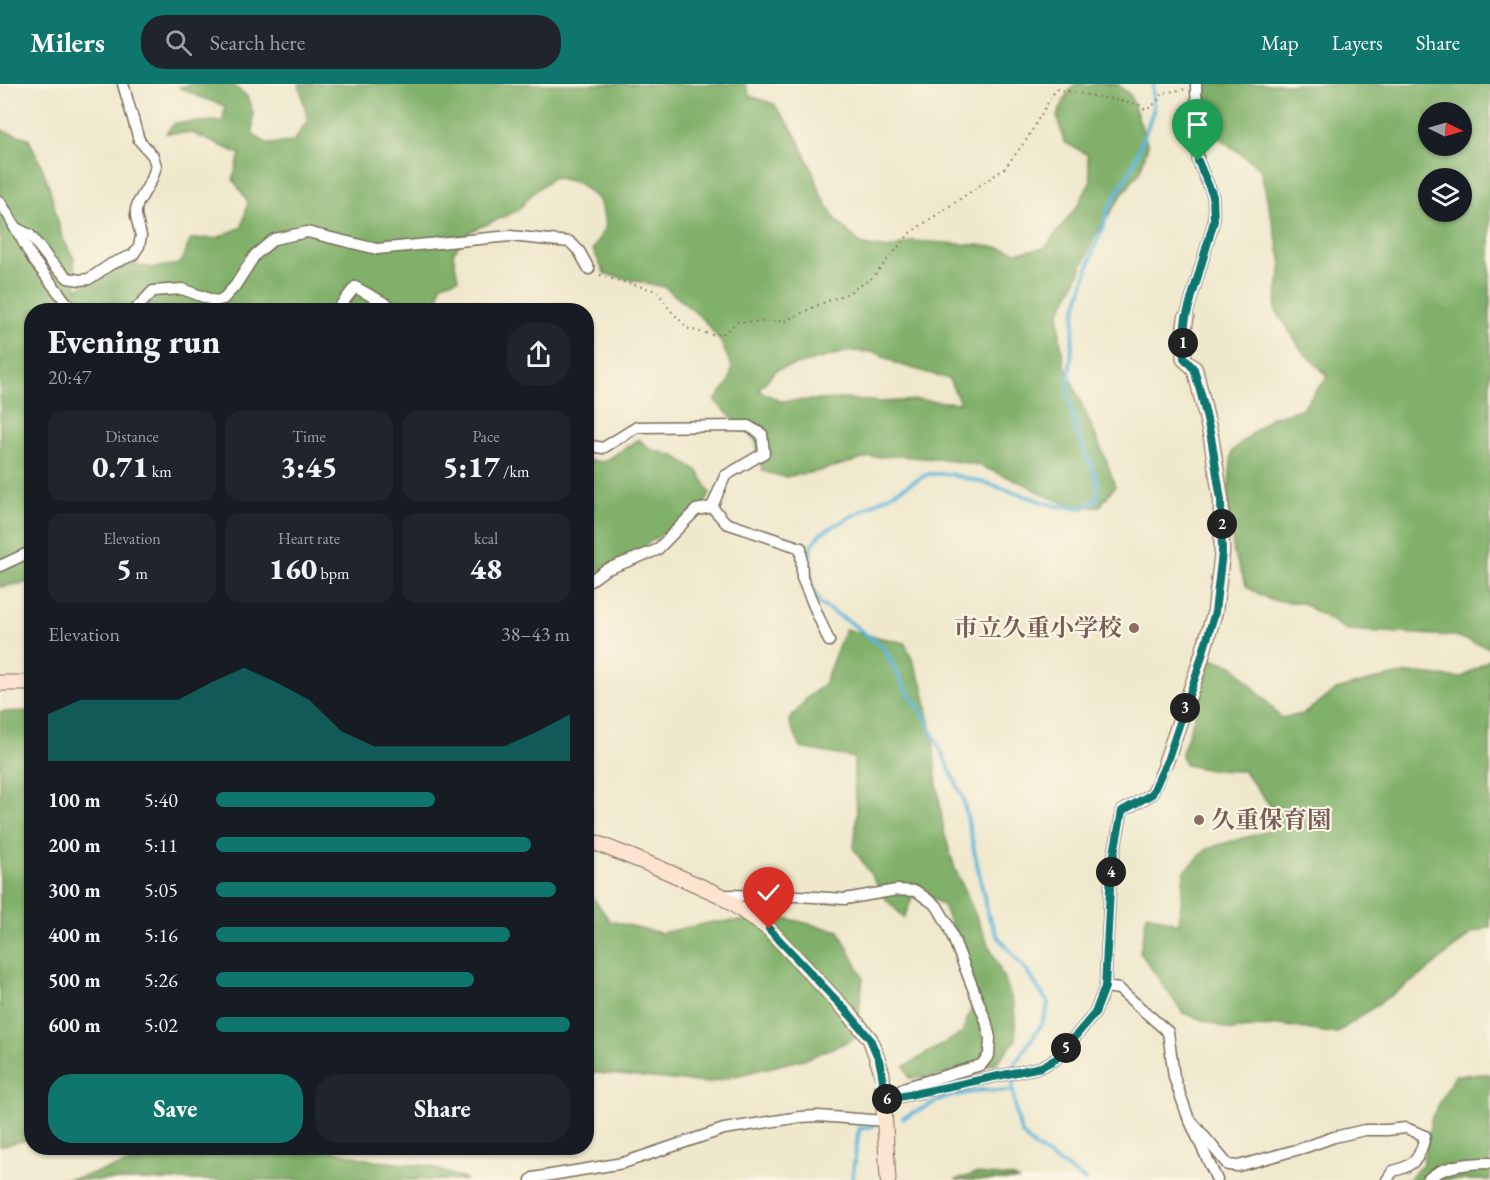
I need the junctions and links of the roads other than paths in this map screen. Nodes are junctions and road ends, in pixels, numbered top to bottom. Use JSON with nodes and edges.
{"nodes":[{"id":1,"x":123,"y":84,"type":"edge"},
{"id":2,"x":1196,"y":86,"type":"edge"},
{"id":3,"x":0,"y":202,"type":"edge"},
{"id":4,"x":14,"y":227,"type":"junction"},
{"id":5,"x":589,"y":269,"type":"road end"},
{"id":6,"x":67,"y":303,"type":"edge"},
{"id":7,"x":142,"y":303,"type":"edge"},
{"id":8,"x":342,"y":303,"type":"edge"},
{"id":9,"x":385,"y":303,"type":"edge"},
{"id":10,"x":1186,"y":317,"type":"joint"},
{"id":11,"x":594,"y":446,"type":"edge"},
{"id":12,"x":712,"y":507,"type":"junction"},
{"id":13,"x":24,"y":555,"type":"edge"},
{"id":14,"x":0,"y":566,"type":"edge"},
{"id":15,"x":594,"y":578,"type":"edge"},
{"id":16,"x":829,"y":641,"type":"dead end"},
{"id":17,"x":0,"y":683,"type":"edge"},
{"id":18,"x":24,"y":683,"type":"edge"},
{"id":19,"x":1167,"y":761,"type":"joint"},
{"id":20,"x":594,"y":842,"type":"edge"},
{"id":21,"x":720,"y":895,"type":"junction"},
{"id":22,"x":1105,"y":987,"type":"junction"},
{"id":23,"x":885,"y":1100,"type":"junction"},
{"id":24,"x":1188,"y":1117,"type":"junction"},
{"id":25,"x":885,"y":1121,"type":"junction"},
{"id":26,"x":1490,"y":1163,"type":"edge"},
{"id":27,"x":531,"y":1180,"type":"edge"},
{"id":28,"x":888,"y":1180,"type":"edge"},
{"id":29,"x":1217,"y":1180,"type":"edge"},
{"id":30,"x":1387,"y":1180,"type":"edge"},
{"id":31,"x":1427,"y":1180,"type":"edge"}],
"edges":[{"from":1,"to":4,"type":"street"},
{"from":2,"to":10,"type":"street"},
{"from":3,"to":4,"type":"street"},
{"from":4,"to":6,"type":"street"},
{"from":5,"to":7,"type":"street"},
{"from":8,"to":9,"type":"street"},
{"from":10,"to":19,"type":"main road"},
{"from":11,"to":12,"type":"street"},
{"from":12,"to":15,"type":"street"},
{"from":12,"to":16,"type":"street"},
{"from":13,"to":14,"type":"street"},
{"from":17,"to":18,"type":"main road"},
{"from":19,"to":22,"type":"street"},
{"from":20,"to":21,"type":"main road"},
{"from":21,"to":23,"type":"main road"},
{"from":21,"to":23,"type":"street"},
{"from":22,"to":23,"type":"street"},
{"from":22,"to":24,"type":"street"},
{"from":23,"to":25,"type":"main road"},
{"from":24,"to":29,"type":"street"},
{"from":24,"to":30,"type":"street"},
{"from":25,"to":27,"type":"street"},
{"from":25,"to":28,"type":"main road"},
{"from":26,"to":31,"type":"street"}]}
